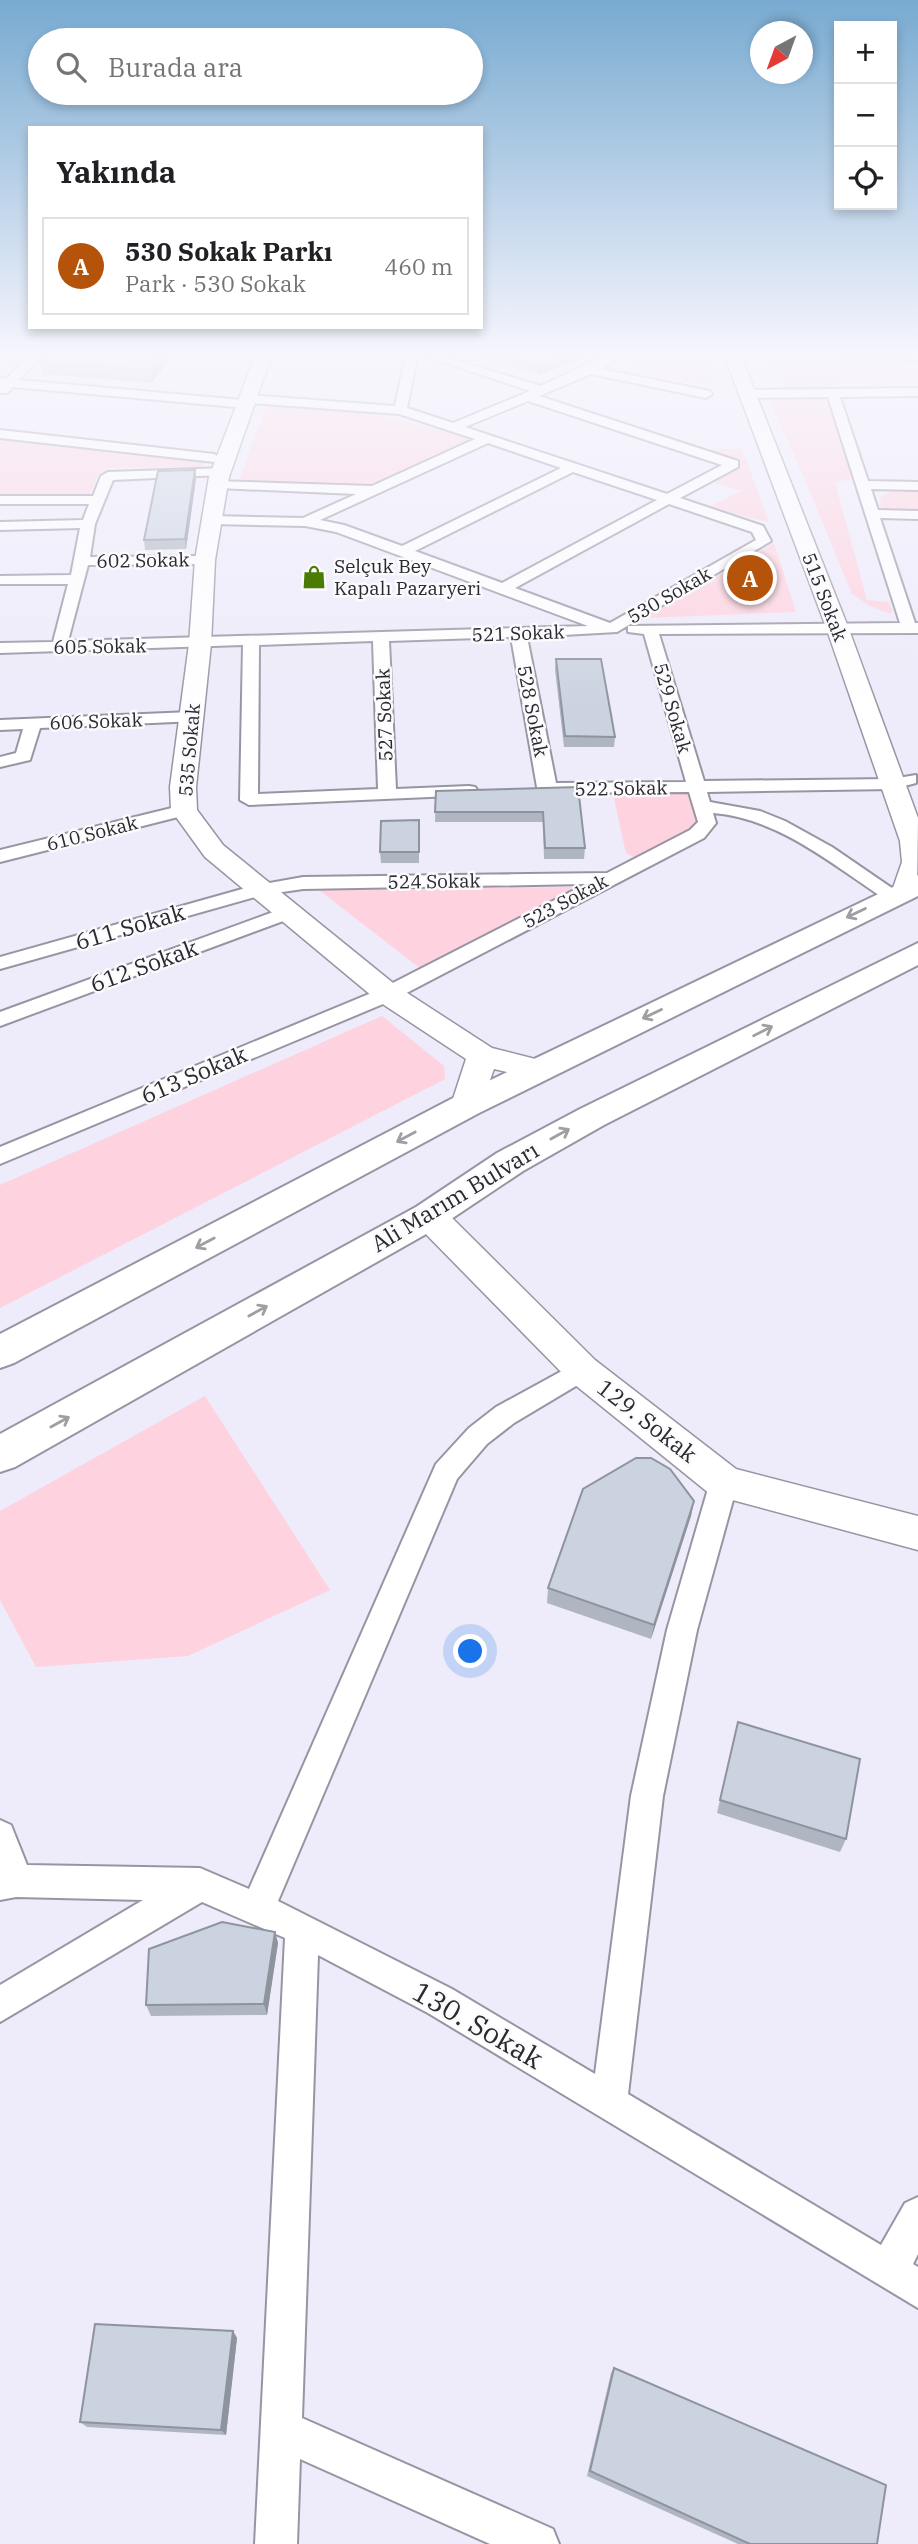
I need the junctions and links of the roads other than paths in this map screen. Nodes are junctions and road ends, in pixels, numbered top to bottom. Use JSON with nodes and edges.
{"nodes":[{"id":1,"x":140,"y":473,"type":"edge"},
{"id":2,"x":222,"y":473,"type":"edge"},
{"id":3,"x":235,"y":473,"type":"edge"},
{"id":4,"x":414,"y":473,"type":"edge"},
{"id":5,"x":562,"y":473,"type":"edge"},
{"id":6,"x":585,"y":473,"type":"edge"},
{"id":7,"x":716,"y":473,"type":"edge"},
{"id":8,"x":777,"y":473,"type":"edge"},
{"id":9,"x":859,"y":473,"type":"edge"},
{"id":10,"x":863,"y":485,"type":"junction"},
{"id":11,"x":918,"y":486,"type":"edge"},
{"id":12,"x":374,"y":491,"type":"junction"},
{"id":13,"x":664,"y":499,"type":"junction"},
{"id":14,"x":0,"y":500,"type":"edge"},
{"id":15,"x":98,"y":500,"type":"junction"},
{"id":16,"x":872,"y":514,"type":"junction"},
{"id":17,"x":918,"y":515,"type":"edge"},
{"id":18,"x":212,"y":520,"type":"junction"},
{"id":19,"x":305,"y":522,"type":"junction"},
{"id":20,"x":88,"y":524,"type":"junction"},
{"id":21,"x":0,"y":526,"type":"edge"},
{"id":22,"x":402,"y":552,"type":"junction"},
{"id":23,"x":205,"y":559,"type":"junction"},
{"id":24,"x":82,"y":561,"type":"junction"},
{"id":25,"x":77,"y":579,"type":"junction"},
{"id":26,"x":0,"y":580,"type":"edge"},
{"id":27,"x":502,"y":589,"type":"junction"},
{"id":28,"x":837,"y":627,"type":"junction"},
{"id":29,"x":914,"y":628,"type":"edge"},
{"id":30,"x":611,"y":629,"type":"junction"},
{"id":31,"x":650,"y":629,"type":"junction"},
{"id":32,"x":518,"y":633,"type":"junction"},
{"id":33,"x":381,"y":636,"type":"junction"},
{"id":34,"x":251,"y":640,"type":"junction"},
{"id":35,"x":200,"y":644,"type":"junction"},
{"id":36,"x":59,"y":647,"type":"junction"},
{"id":37,"x":0,"y":648,"type":"edge"},
{"id":38,"x":191,"y":717,"type":"junction"},
{"id":39,"x":33,"y":723,"type":"junction"},
{"id":40,"x":0,"y":725,"type":"edge"},
{"id":41,"x":0,"y":762,"type":"edge"},
{"id":42,"x":902,"y":778,"type":"edge"},
{"id":43,"x":696,"y":786,"type":"junction"},
{"id":44,"x":548,"y":789,"type":"junction"},
{"id":45,"x":521,"y":790,"type":"edge"},
{"id":46,"x":481,"y":791,"type":"edge"},
{"id":47,"x":387,"y":793,"type":"junction"},
{"id":48,"x":702,"y":807,"type":"junction"},
{"id":49,"x":184,"y":810,"type":"junction"},
{"id":50,"x":0,"y":856,"type":"edge"},
{"id":51,"x":608,"y":878,"type":"junction"},
{"id":52,"x":906,"y":889,"type":"edge"},
{"id":53,"x":260,"y":890,"type":"junction"},
{"id":54,"x":287,"y":913,"type":"junction"},
{"id":55,"x":918,"y":953,"type":"edge"},
{"id":56,"x":0,"y":963,"type":"edge"},
{"id":57,"x":388,"y":994,"type":"junction"},
{"id":58,"x":0,"y":1019,"type":"edge"},
{"id":59,"x":482,"y":1056,"type":"junction"},
{"id":60,"x":540,"y":1070,"type":"junction"},
{"id":61,"x":467,"y":1105,"type":"junction"},
{"id":62,"x":0,"y":1156,"type":"edge"},
{"id":63,"x":429,"y":1216,"type":"junction"},
{"id":64,"x":8,"y":1345,"type":"edge"},
{"id":65,"x":582,"y":1370,"type":"junction"},
{"id":66,"x":0,"y":1455,"type":"edge"},
{"id":67,"x":724,"y":1482,"type":"junction"},
{"id":68,"x":918,"y":1533,"type":"edge"},
{"id":69,"x":0,"y":1836,"type":"edge"},
{"id":70,"x":8,"y":1883,"type":"edge"},
{"id":71,"x":200,"y":1884,"type":"junction"},
{"id":72,"x":257,"y":1910,"type":"junction"},
{"id":73,"x":302,"y":1929,"type":"junction"},
{"id":74,"x":0,"y":2005,"type":"edge"},
{"id":75,"x":609,"y":2103,"type":"junction"},
{"id":76,"x":918,"y":2216,"type":"edge"},
{"id":77,"x":903,"y":2280,"type":"edge"},
{"id":78,"x":283,"y":2431,"type":"junction"},
{"id":79,"x":276,"y":2544,"type":"edge"},
{"id":80,"x":538,"y":2544,"type":"edge"}],
"edges":[{"from":1,"to":15,"type":"street"},
{"from":2,"to":18,"type":"street","name":"535 Sokak"},
{"from":3,"to":12,"type":"street"},
{"from":4,"to":12,"type":"street"},
{"from":5,"to":22,"type":"street"},
{"from":6,"to":13,"type":"street"},
{"from":7,"to":13,"type":"street"},
{"from":8,"to":28,"type":"street","name":"515 Sokak"},
{"from":9,"to":10,"type":"street"},
{"from":10,"to":11,"type":"street"},
{"from":10,"to":16,"type":"street"},
{"from":12,"to":19,"type":"street"},
{"from":13,"to":27,"type":"street"},
{"from":13,"to":30,"type":"street","name":"530 Sokak"},
{"from":14,"to":15,"type":"street"},
{"from":15,"to":20,"type":"street"},
{"from":16,"to":17,"type":"street"},
{"from":16,"to":29,"type":"street"},
{"from":18,"to":19,"type":"street"},
{"from":18,"to":23,"type":"street","name":"535 Sokak"},
{"from":19,"to":22,"type":"street"},
{"from":20,"to":21,"type":"street"},
{"from":20,"to":24,"type":"street"},
{"from":22,"to":27,"type":"street"},
{"from":23,"to":24,"type":"street","name":"602 Sokak"},
{"from":23,"to":35,"type":"street","name":"535 Sokak"},
{"from":24,"to":25,"type":"street"},
{"from":25,"to":26,"type":"street"},
{"from":25,"to":36,"type":"street"},
{"from":27,"to":30,"type":"street"},
{"from":28,"to":29,"type":"street","name":"521 Sokak"},
{"from":28,"to":31,"type":"street","name":"521 Sokak"},
{"from":28,"to":42,"type":"street","name":"515 Sokak"},
{"from":30,"to":31,"type":"street","name":"521 Sokak"},
{"from":30,"to":32,"type":"street","name":"521 Sokak"},
{"from":31,"to":43,"type":"street","name":"529 Sokak"},
{"from":32,"to":33,"type":"street","name":"521 Sokak"},
{"from":32,"to":44,"type":"street","name":"528 Sokak"},
{"from":33,"to":34,"type":"street","name":"521 Sokak"},
{"from":33,"to":47,"type":"street","name":"527 Sokak"},
{"from":34,"to":35,"type":"street","name":"521 Sokak"},
{"from":34,"to":47,"type":"street"},
{"from":35,"to":36,"type":"street","name":"605 Sokak"},
{"from":35,"to":38,"type":"street","name":"535 Sokak"},
{"from":36,"to":37,"type":"street","name":"605 Sokak"},
{"from":38,"to":39,"type":"street","name":"606 Sokak"},
{"from":38,"to":49,"type":"street","name":"535 Sokak"},
{"from":39,"to":40,"type":"street","name":"606 Sokak"},
{"from":39,"to":41,"type":"street"},
{"from":42,"to":43,"type":"street","name":"522 Sokak"},
{"from":42,"to":52,"type":"street","name":"515 Sokak"},
{"from":43,"to":44,"type":"street","name":"522 Sokak"},
{"from":43,"to":48,"type":"street"},
{"from":44,"to":45,"type":"street","name":"522 Sokak"},
{"from":46,"to":47,"type":"street"},
{"from":48,"to":51,"type":"street","name":"523 Sokak"},
{"from":48,"to":52,"type":"street"},
{"from":49,"to":50,"type":"street","name":"610 Sokak"},
{"from":49,"to":53,"type":"street","name":"535 Sokak"},
{"from":51,"to":53,"type":"street","name":"524 Sokak"},
{"from":51,"to":57,"type":"street","name":"523 Sokak"},
{"from":52,"to":60,"type":"main road","one_way":true},
{"from":53,"to":54,"type":"street","name":"535 Sokak"},
{"from":53,"to":56,"type":"street","name":"611 Sokak"},
{"from":54,"to":57,"type":"street","name":"535 Sokak"},
{"from":54,"to":58,"type":"street","name":"612 Sokak"},
{"from":63,"to":55,"type":"main road","name":"Ali Marım Bulvarı","one_way":true},
{"from":57,"to":59,"type":"street","name":"535 Sokak"},
{"from":57,"to":62,"type":"street","name":"613 Sokak"},
{"from":59,"to":60,"type":"street","name":"535 Sokak"},
{"from":59,"to":61,"type":"street"},
{"from":60,"to":61,"type":"main road"},
{"from":61,"to":64,"type":"main road","one_way":true},
{"from":63,"to":65,"type":"street","name":"129. Sokak"},
{"from":66,"to":63,"type":"main road","name":"Ali Marım Bulvarı","one_way":true},
{"from":65,"to":67,"type":"street","name":"129. Sokak"},
{"from":65,"to":72,"type":"street"},
{"from":67,"to":68,"type":"street","name":"129. Sokak"},
{"from":67,"to":75,"type":"street"},
{"from":69,"to":70,"type":"street"},
{"from":70,"to":71,"type":"street","name":"130. Sokak"},
{"from":71,"to":72,"type":"street","name":"130. Sokak"},
{"from":71,"to":74,"type":"street"},
{"from":72,"to":73,"type":"street","name":"130. Sokak"},
{"from":73,"to":75,"type":"street","name":"130. Sokak"},
{"from":73,"to":78,"type":"street"},
{"from":75,"to":77,"type":"street","name":"130. Sokak"},
{"from":76,"to":77,"type":"street"},
{"from":78,"to":79,"type":"street"},
{"from":78,"to":80,"type":"street"}]}
